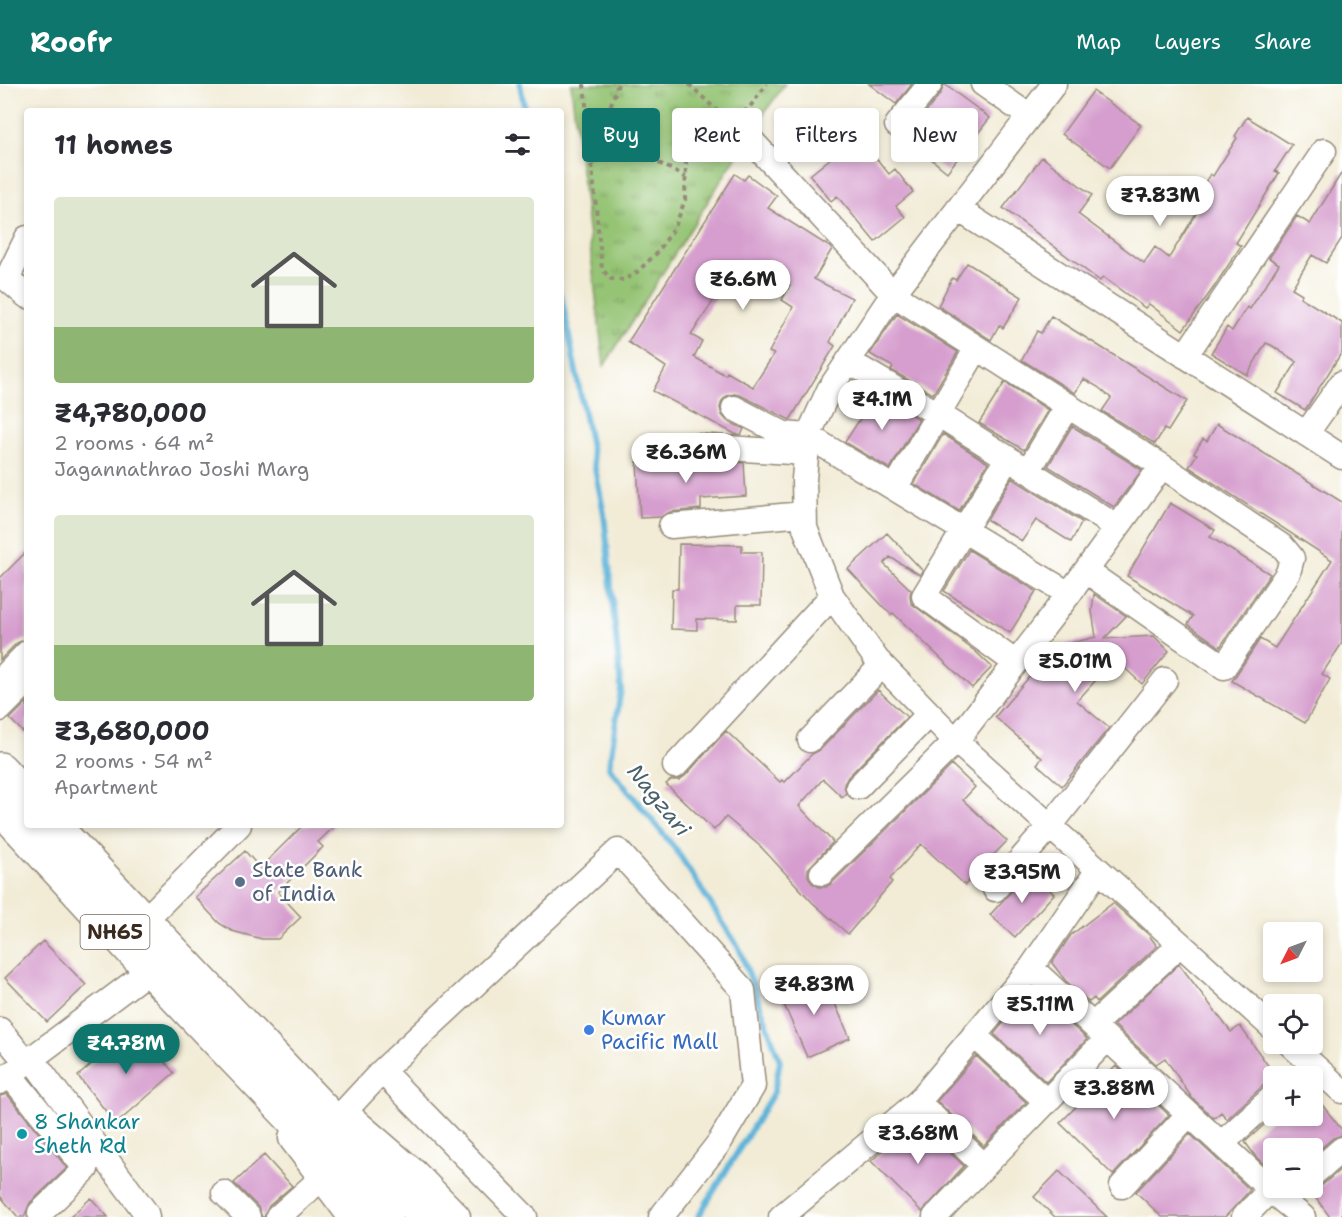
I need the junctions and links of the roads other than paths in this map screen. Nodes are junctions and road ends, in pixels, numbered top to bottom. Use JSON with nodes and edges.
{"nodes":[{"id":1,"x":930,"y":84,"type":"edge"},
{"id":2,"x":983,"y":84,"type":"edge"},
{"id":3,"x":1054,"y":84,"type":"edge"},
{"id":4,"x":911,"y":108,"type":"edge"},
{"id":5,"x":1029,"y":116,"type":"junction"},
{"id":6,"x":1324,"y":151,"type":"dead end"},
{"id":7,"x":762,"y":152,"type":"edge"},
{"id":8,"x":958,"y":209,"type":"junction"},
{"id":9,"x":24,"y":246,"type":"edge"},
{"id":10,"x":11,"y":279,"type":"edge"},
{"id":11,"x":24,"y":293,"type":"edge"},
{"id":12,"x":893,"y":294,"type":"junction"},
{"id":13,"x":977,"y":348,"type":"junction"},
{"id":14,"x":1185,"y":356,"type":"junction"},
{"id":15,"x":848,"y":361,"type":"junction"},
{"id":16,"x":1342,"y":383,"type":"edge"},
{"id":17,"x":1068,"y":405,"type":"junction"},
{"id":18,"x":734,"y":408,"type":"dead end"},
{"id":19,"x":938,"y":414,"type":"junction"},
{"id":20,"x":1306,"y":434,"type":"junction"},
{"id":21,"x":807,"y":444,"type":"junction"},
{"id":22,"x":696,"y":446,"type":"dead end"},
{"id":23,"x":1342,"y":457,"type":"edge"},
{"id":24,"x":1007,"y":459,"type":"junction"},
{"id":25,"x":1162,"y":466,"type":"junction"},
{"id":26,"x":1028,"y":471,"type":"junction"},
{"id":27,"x":895,"y":488,"type":"junction"},
{"id":28,"x":804,"y":514,"type":"junction"},
{"id":29,"x":672,"y":526,"type":"dead end"},
{"id":30,"x":1118,"y":527,"type":"junction"},
{"id":31,"x":963,"y":530,"type":"junction"},
{"id":32,"x":1086,"y":571,"type":"junction"},
{"id":33,"x":1069,"y":594,"type":"junction"},
{"id":34,"x":832,"y":596,"type":"junction"},
{"id":35,"x":24,"y":656,"type":"edge"},
{"id":36,"x":1016,"y":663,"type":"junction"},
{"id":37,"x":882,"y":665,"type":"junction"},
{"id":38,"x":1166,"y":680,"type":"dead end"},
{"id":39,"x":0,"y":681,"type":"edge"},
{"id":40,"x":24,"y":685,"type":"edge"},
{"id":41,"x":0,"y":709,"type":"edge"},
{"id":42,"x":929,"y":714,"type":"junction"},
{"id":43,"x":810,"y":740,"type":"dead end"},
{"id":44,"x":956,"y":741,"type":"junction"},
{"id":45,"x":675,"y":766,"type":"dead end"},
{"id":46,"x":858,"y":787,"type":"dead end"},
{"id":47,"x":15,"y":789,"type":"edge"},
{"id":48,"x":24,"y":801,"type":"edge"},
{"id":49,"x":1050,"y":826,"type":"junction"},
{"id":50,"x":44,"y":828,"type":"edge"},
{"id":51,"x":56,"y":828,"type":"edge"},
{"id":52,"x":236,"y":828,"type":"edge"},
{"id":53,"x":1098,"y":870,"type":"junction"},
{"id":54,"x":822,"y":873,"type":"dead end"},
{"id":55,"x":995,"y":890,"type":"dead end"},
{"id":56,"x":144,"y":921,"type":"junction"},
{"id":57,"x":1169,"y":956,"type":"dead end"},
{"id":58,"x":1031,"y":968,"type":"junction"},
{"id":59,"x":150,"y":970,"type":"junction"},
{"id":60,"x":1263,"y":1019,"type":"edge"},
{"id":61,"x":0,"y":1030,"type":"edge"},
{"id":62,"x":1100,"y":1032,"type":"junction"},
{"id":63,"x":974,"y":1035,"type":"junction"},
{"id":64,"x":242,"y":1046,"type":"junction"},
{"id":65,"x":1301,"y":1054,"type":"edge"},
{"id":66,"x":17,"y":1070,"type":"edge"},
{"id":67,"x":382,"y":1071,"type":"junction"},
{"id":68,"x":1342,"y":1091,"type":"edge"},
{"id":69,"x":918,"y":1102,"type":"junction"},
{"id":70,"x":1047,"y":1102,"type":"junction"},
{"id":71,"x":1263,"y":1106,"type":"edge"},
{"id":72,"x":343,"y":1113,"type":"junction"},
{"id":73,"x":1189,"y":1114,"type":"junction"},
{"id":74,"x":1221,"y":1144,"type":"junction"},
{"id":75,"x":1342,"y":1149,"type":"edge"},
{"id":76,"x":1323,"y":1165,"type":"edge"},
{"id":77,"x":984,"y":1166,"type":"junction"},
{"id":78,"x":323,"y":1176,"type":"junction"},
{"id":79,"x":1263,"y":1177,"type":"edge"},
{"id":80,"x":1122,"y":1185,"type":"dead end"},
{"id":81,"x":224,"y":1192,"type":"dead end"},
{"id":82,"x":1274,"y":1198,"type":"edge"},
{"id":83,"x":1288,"y":1198,"type":"edge"},
{"id":84,"x":40,"y":1213,"type":"dead end"},
{"id":85,"x":408,"y":1213,"type":"edge"},
{"id":86,"x":147,"y":1217,"type":"edge"},
{"id":87,"x":248,"y":1217,"type":"edge"},
{"id":88,"x":278,"y":1217,"type":"edge"},
{"id":89,"x":354,"y":1217,"type":"edge"},
{"id":90,"x":455,"y":1217,"type":"edge"},
{"id":91,"x":525,"y":1217,"type":"edge"},
{"id":92,"x":661,"y":1217,"type":"edge"},
{"id":93,"x":781,"y":1217,"type":"edge"},
{"id":94,"x":935,"y":1217,"type":"edge"},
{"id":95,"x":1244,"y":1217,"type":"edge"},
{"id":96,"x":1303,"y":1217,"type":"edge"}],
"edges":[{"from":1,"to":4,"type":"street"},
{"from":2,"to":5,"type":"street"},
{"from":3,"to":5,"type":"street"},
{"from":5,"to":8,"type":"street"},
{"from":6,"to":14,"type":"street"},
{"from":7,"to":12,"type":"street"},
{"from":8,"to":12,"type":"street"},
{"from":8,"to":14,"type":"street"},
{"from":9,"to":10,"type":"street"},
{"from":10,"to":11,"type":"street"},
{"from":12,"to":13,"type":"street"},
{"from":12,"to":15,"type":"street"},
{"from":13,"to":17,"type":"street"},
{"from":13,"to":19,"type":"street"},
{"from":14,"to":20,"type":"street"},
{"from":15,"to":19,"type":"street"},
{"from":15,"to":21,"type":"street"},
{"from":16,"to":20,"type":"street"},
{"from":17,"to":25,"type":"street"},
{"from":17,"to":26,"type":"street"},
{"from":18,"to":21,"type":"street"},
{"from":19,"to":24,"type":"street"},
{"from":19,"to":27,"type":"street"},
{"from":20,"to":23,"type":"street"},
{"from":21,"to":22,"type":"street"},
{"from":21,"to":27,"type":"street"},
{"from":21,"to":28,"type":"street"},
{"from":24,"to":26,"type":"street"},
{"from":24,"to":31,"type":"street"},
{"from":25,"to":30,"type":"street"},
{"from":25,"to":32,"type":"street"},
{"from":26,"to":30,"type":"street"},
{"from":27,"to":31,"type":"street"},
{"from":28,"to":29,"type":"street"},
{"from":28,"to":34,"type":"street"},
{"from":30,"to":32,"type":"street"},
{"from":31,"to":33,"type":"street"},
{"from":31,"to":36,"type":"street"},
{"from":32,"to":33,"type":"street"},
{"from":33,"to":36,"type":"street"},
{"from":34,"to":37,"type":"street"},
{"from":34,"to":45,"type":"street"},
{"from":35,"to":39,"type":"street"},
{"from":36,"to":44,"type":"street"},
{"from":37,"to":42,"type":"street"},
{"from":37,"to":43,"type":"street"},
{"from":38,"to":49,"type":"street"},
{"from":40,"to":41,"type":"street"},
{"from":42,"to":44,"type":"street"},
{"from":42,"to":46,"type":"street"},
{"from":44,"to":49,"type":"street"},
{"from":44,"to":54,"type":"street"},
{"from":47,"to":48,"type":"highway","number":"NH65"},
{"from":49,"to":53,"type":"street"},
{"from":49,"to":55,"type":"street"},
{"from":50,"to":59,"type":"highway","number":"NH65"},
{"from":51,"to":56,"type":"highway","number":"NH65"},
{"from":52,"to":56,"type":"street"},
{"from":53,"to":58,"type":"street"},
{"from":53,"to":60,"type":"street"},
{"from":56,"to":64,"type":"highway","number":"NH65"},
{"from":57,"to":62,"type":"street"},
{"from":58,"to":62,"type":"street"},
{"from":58,"to":63,"type":"street"},
{"from":59,"to":64,"type":"highway","number":"NH65"},
{"from":59,"to":66,"type":"street"},
{"from":61,"to":66,"type":"street"},
{"from":62,"to":70,"type":"street"},
{"from":62,"to":73,"type":"street"},
{"from":63,"to":69,"type":"street"},
{"from":63,"to":70,"type":"street"},
{"from":64,"to":72,"type":"main road"},
{"from":64,"to":78,"type":"main road"},
{"from":64,"to":85,"type":"highway","number":"NH65"},
{"from":65,"to":68,"type":"street"},
{"from":66,"to":84,"type":"street"},
{"from":66,"to":86,"type":"street"},
{"from":67,"to":72,"type":"street"},
{"from":67,"to":91,"type":"street"},
{"from":67,"to":92,"type":"street"},
{"from":69,"to":77,"type":"street"},
{"from":69,"to":93,"type":"street"},
{"from":70,"to":77,"type":"street"},
{"from":71,"to":74,"type":"street"},
{"from":72,"to":90,"type":"main road"},
{"from":73,"to":74,"type":"street"},
{"from":73,"to":80,"type":"street"},
{"from":74,"to":79,"type":"street"},
{"from":75,"to":76,"type":"street"},
{"from":77,"to":94,"type":"street"},
{"from":78,"to":88,"type":"street"},
{"from":78,"to":89,"type":"main road"},
{"from":81,"to":87,"type":"street"},
{"from":82,"to":95,"type":"street"},
{"from":83,"to":96,"type":"street"}]}
